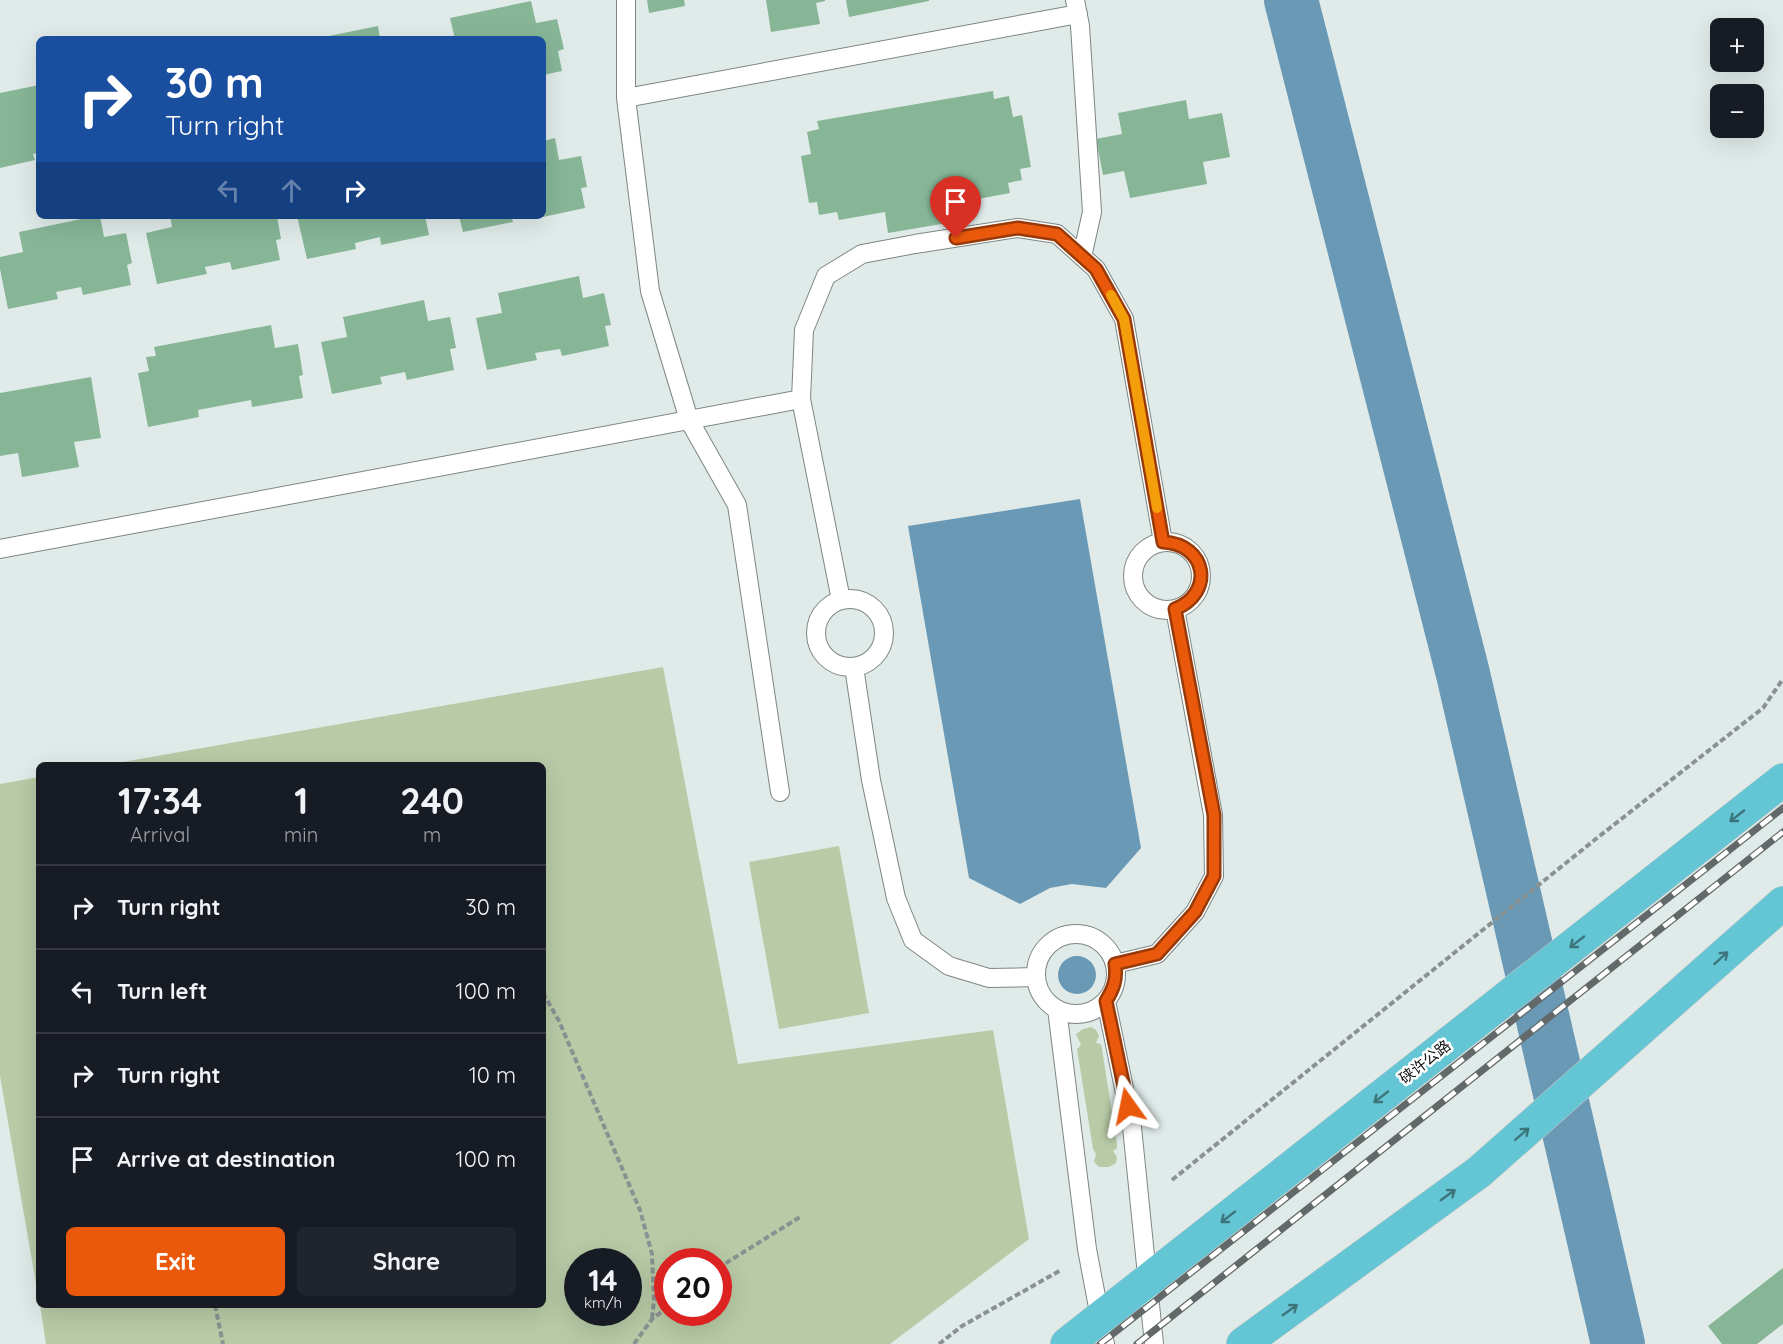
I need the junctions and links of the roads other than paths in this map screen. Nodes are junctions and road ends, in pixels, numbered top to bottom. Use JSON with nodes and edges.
{"nodes":[{"id":1,"x":626,"y":0,"type":"edge"},
{"id":2,"x":1077,"y":7,"type":"edge"},
{"id":3,"x":626,"y":98,"type":"junction"},
{"id":4,"x":1082,"y":256,"type":"junction"},
{"id":5,"x":801,"y":399,"type":"junction"},
{"id":6,"x":688,"y":420,"type":"junction"},
{"id":7,"x":1163,"y":542,"type":"junction"},
{"id":8,"x":0,"y":549,"type":"edge"},
{"id":9,"x":841,"y":600,"type":"junction"},
{"id":10,"x":1175,"y":609,"type":"junction"},
{"id":11,"x":854,"y":667,"type":"junction"},
{"id":12,"x":1783,"y":780,"type":"edge"},
{"id":13,"x":780,"y":792,"type":"dead end"},
{"id":14,"x":1783,"y":903,"type":"edge"},
{"id":15,"x":1115,"y":964,"type":"junction"},
{"id":16,"x":1036,"y":977,"type":"junction"},
{"id":17,"x":1106,"y":1001,"type":"junction"},
{"id":18,"x":1057,"y":1009,"type":"junction"},
{"id":19,"x":1148,"y":1281,"type":"junction"},
{"id":20,"x":1103,"y":1331,"type":"edge"},
{"id":21,"x":1067,"y":1344,"type":"edge"},
{"id":22,"x":1154,"y":1344,"type":"edge"},
{"id":23,"x":1243,"y":1344,"type":"edge"}],
"edges":[{"from":1,"to":3,"type":"lane"},
{"from":2,"to":3,"type":"lane"},
{"from":2,"to":4,"type":"lane"},
{"from":3,"to":6,"type":"lane"},
{"from":4,"to":5,"type":"lane"},
{"from":4,"to":7,"type":"lane"},
{"from":5,"to":6,"type":"lane"},
{"from":5,"to":9,"type":"lane"},
{"from":6,"to":8,"type":"lane"},
{"from":6,"to":13,"type":"lane"},
{"from":7,"to":10,"type":"lane"},
{"from":7,"to":10,"type":"lane"},
{"from":9,"to":11,"type":"lane"},
{"from":9,"to":11,"type":"lane"},
{"from":10,"to":15,"type":"lane"},
{"from":11,"to":16,"type":"lane"},
{"from":12,"to":19,"type":"highway","name":"硖许公路","one_way":true},
{"from":23,"to":14,"type":"highway","one_way":true},
{"from":15,"to":16,"type":"lane"},
{"from":15,"to":17,"type":"lane"},
{"from":16,"to":18,"type":"lane"},
{"from":17,"to":18,"type":"lane"},
{"from":17,"to":19,"type":"lane"},
{"from":18,"to":20,"type":"lane"},
{"from":19,"to":20,"type":"highway","name":"硖许公路"},
{"from":19,"to":22,"type":"lane"},
{"from":20,"to":21,"type":"highway","name":"硖许公路"}]}
